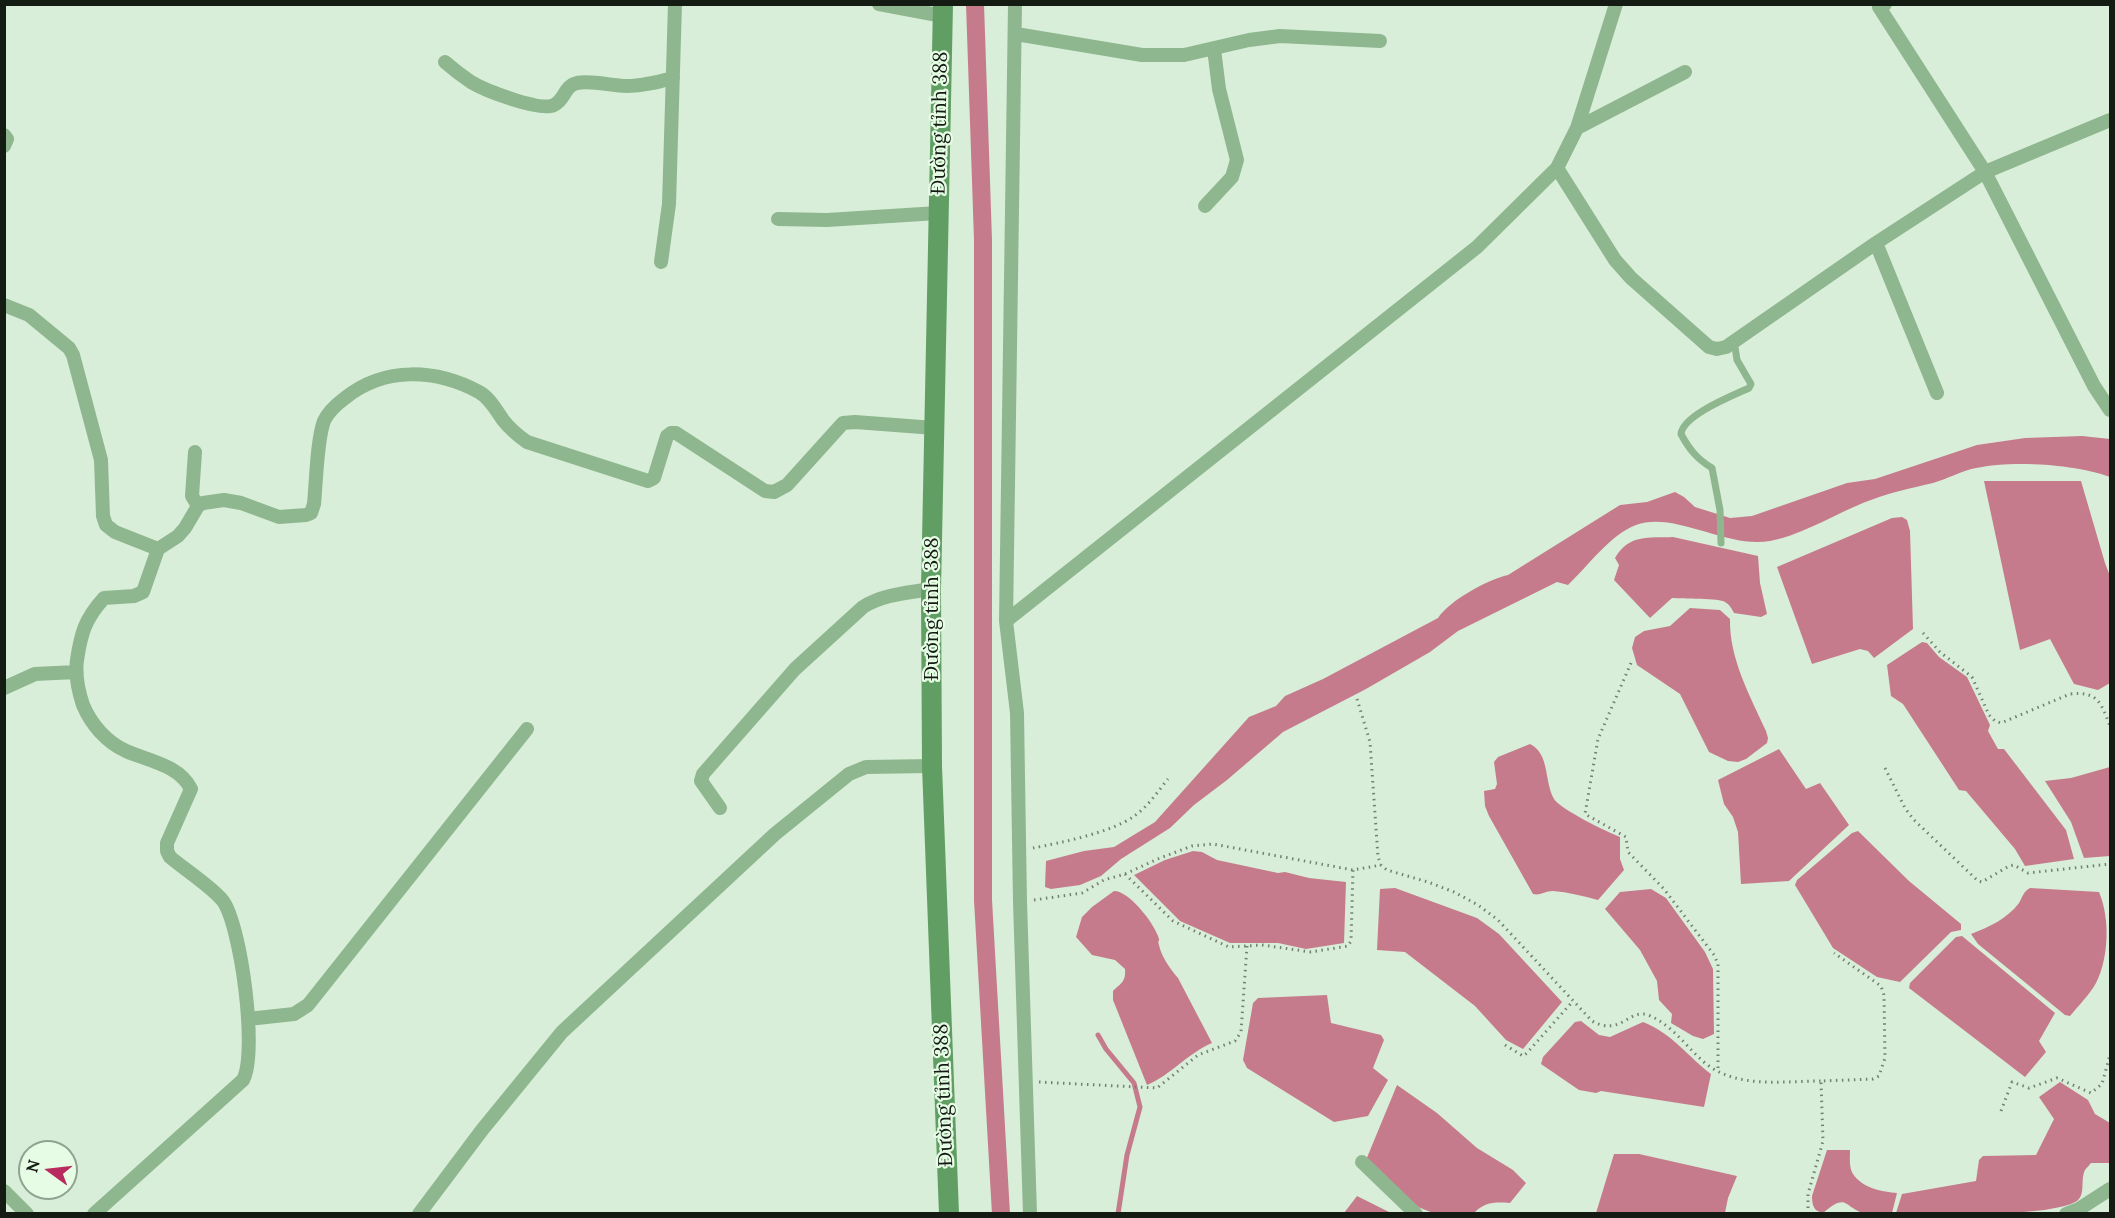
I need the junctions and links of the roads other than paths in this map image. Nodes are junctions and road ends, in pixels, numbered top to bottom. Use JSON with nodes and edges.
{"nodes":[{"id":1,"x":675,"y":4,"type":"edge"},
{"id":2,"x":879,"y":4,"type":"edge"},
{"id":3,"x":1015,"y":4,"type":"edge"},
{"id":4,"x":1616,"y":4,"type":"edge"},
{"id":5,"x":1881,"y":5,"type":"edge"},
{"id":6,"x":943,"y":10,"type":"edge"},
{"id":7,"x":1016,"y":34,"type":"junction"},
{"id":8,"x":1380,"y":41,"type":"dead end"},
{"id":9,"x":1214,"y":49,"type":"junction"},
{"id":10,"x":445,"y":62,"type":"dead end"},
{"id":11,"x":1685,"y":72,"type":"dead end"},
{"id":12,"x":673,"y":78,"type":"junction"},
{"id":13,"x":2110,"y":120,"type":"edge"},
{"id":14,"x":1577,"y":128,"type":"junction"},
{"id":15,"x":4,"y":135,"type":"edge"},
{"id":16,"x":4,"y":146,"type":"edge"},
{"id":17,"x":1557,"y":168,"type":"junction"},
{"id":18,"x":1985,"y":172,"type":"junction"},
{"id":19,"x":1205,"y":206,"type":"dead end"},
{"id":20,"x":938,"y":213,"type":"junction"},
{"id":21,"x":778,"y":219,"type":"dead end"},
{"id":22,"x":1876,"y":243,"type":"junction"},
{"id":23,"x":661,"y":262,"type":"dead end"},
{"id":24,"x":4,"y":305,"type":"edge"},
{"id":25,"x":1735,"y":347,"type":"dead end"},
{"id":26,"x":1936,"y":393,"type":"dead end"},
{"id":27,"x":2110,"y":410,"type":"edge"},
{"id":28,"x":934,"y":428,"type":"junction"},
{"id":29,"x":195,"y":452,"type":"dead end"},
{"id":30,"x":198,"y":506,"type":"junction"},
{"id":31,"x":1721,"y":543,"type":"dead end"},
{"id":32,"x":158,"y":549,"type":"junction"},
{"id":33,"x":931,"y":589,"type":"junction"},
{"id":34,"x":1006,"y":621,"type":"junction"},
{"id":35,"x":76,"y":672,"type":"junction"},
{"id":36,"x":4,"y":688,"type":"edge"},
{"id":37,"x":527,"y":729,"type":"dead end"},
{"id":38,"x":932,"y":766,"type":"junction"},
{"id":39,"x":720,"y":808,"type":"dead end"},
{"id":40,"x":248,"y":1019,"type":"junction"},
{"id":41,"x":1362,"y":1162,"type":"dead end"},
{"id":42,"x":2110,"y":1189,"type":"edge"},
{"id":43,"x":4,"y":1191,"type":"edge"},
{"id":44,"x":27,"y":1214,"type":"edge"},
{"id":45,"x":94,"y":1214,"type":"edge"},
{"id":46,"x":419,"y":1214,"type":"edge"},
{"id":47,"x":949,"y":1214,"type":"edge"},
{"id":48,"x":1030,"y":1214,"type":"edge"},
{"id":49,"x":1416,"y":1214,"type":"edge"},
{"id":50,"x":2066,"y":1214,"type":"edge"}],
"edges":[{"from":1,"to":12,"type":"street"},
{"from":2,"to":6,"type":"street"},
{"from":3,"to":7,"type":"street"},
{"from":4,"to":14,"type":"street"},
{"from":5,"to":18,"type":"street"},
{"from":6,"to":20,"type":"main road","name":"Đường tỉnh 388"},
{"from":7,"to":9,"type":"street"},
{"from":7,"to":34,"type":"street"},
{"from":8,"to":9,"type":"street"},
{"from":9,"to":19,"type":"street"},
{"from":10,"to":12,"type":"street"},
{"from":11,"to":14,"type":"street"},
{"from":12,"to":23,"type":"street"},
{"from":13,"to":18,"type":"street"},
{"from":14,"to":17,"type":"street"},
{"from":15,"to":16,"type":"street"},
{"from":17,"to":22,"type":"street"},
{"from":17,"to":34,"type":"street"},
{"from":18,"to":22,"type":"street"},
{"from":18,"to":27,"type":"street"},
{"from":20,"to":21,"type":"street"},
{"from":20,"to":28,"type":"main road","name":"Đường tỉnh 388"},
{"from":22,"to":26,"type":"street"},
{"from":24,"to":32,"type":"street"},
{"from":25,"to":31,"type":"lane"},
{"from":28,"to":30,"type":"street"},
{"from":28,"to":33,"type":"main road","name":"Đường tỉnh 388"},
{"from":29,"to":30,"type":"street"},
{"from":30,"to":32,"type":"street"},
{"from":32,"to":35,"type":"street"},
{"from":33,"to":38,"type":"main road","name":"Đường tỉnh 388"},
{"from":33,"to":39,"type":"street"},
{"from":34,"to":48,"type":"street"},
{"from":35,"to":36,"type":"street"},
{"from":35,"to":40,"type":"street"},
{"from":37,"to":40,"type":"street"},
{"from":38,"to":46,"type":"street"},
{"from":38,"to":47,"type":"main road","name":"Đường tỉnh 388"},
{"from":40,"to":45,"type":"street"},
{"from":41,"to":49,"type":"street"},
{"from":42,"to":50,"type":"street"},
{"from":43,"to":44,"type":"street"}]}
